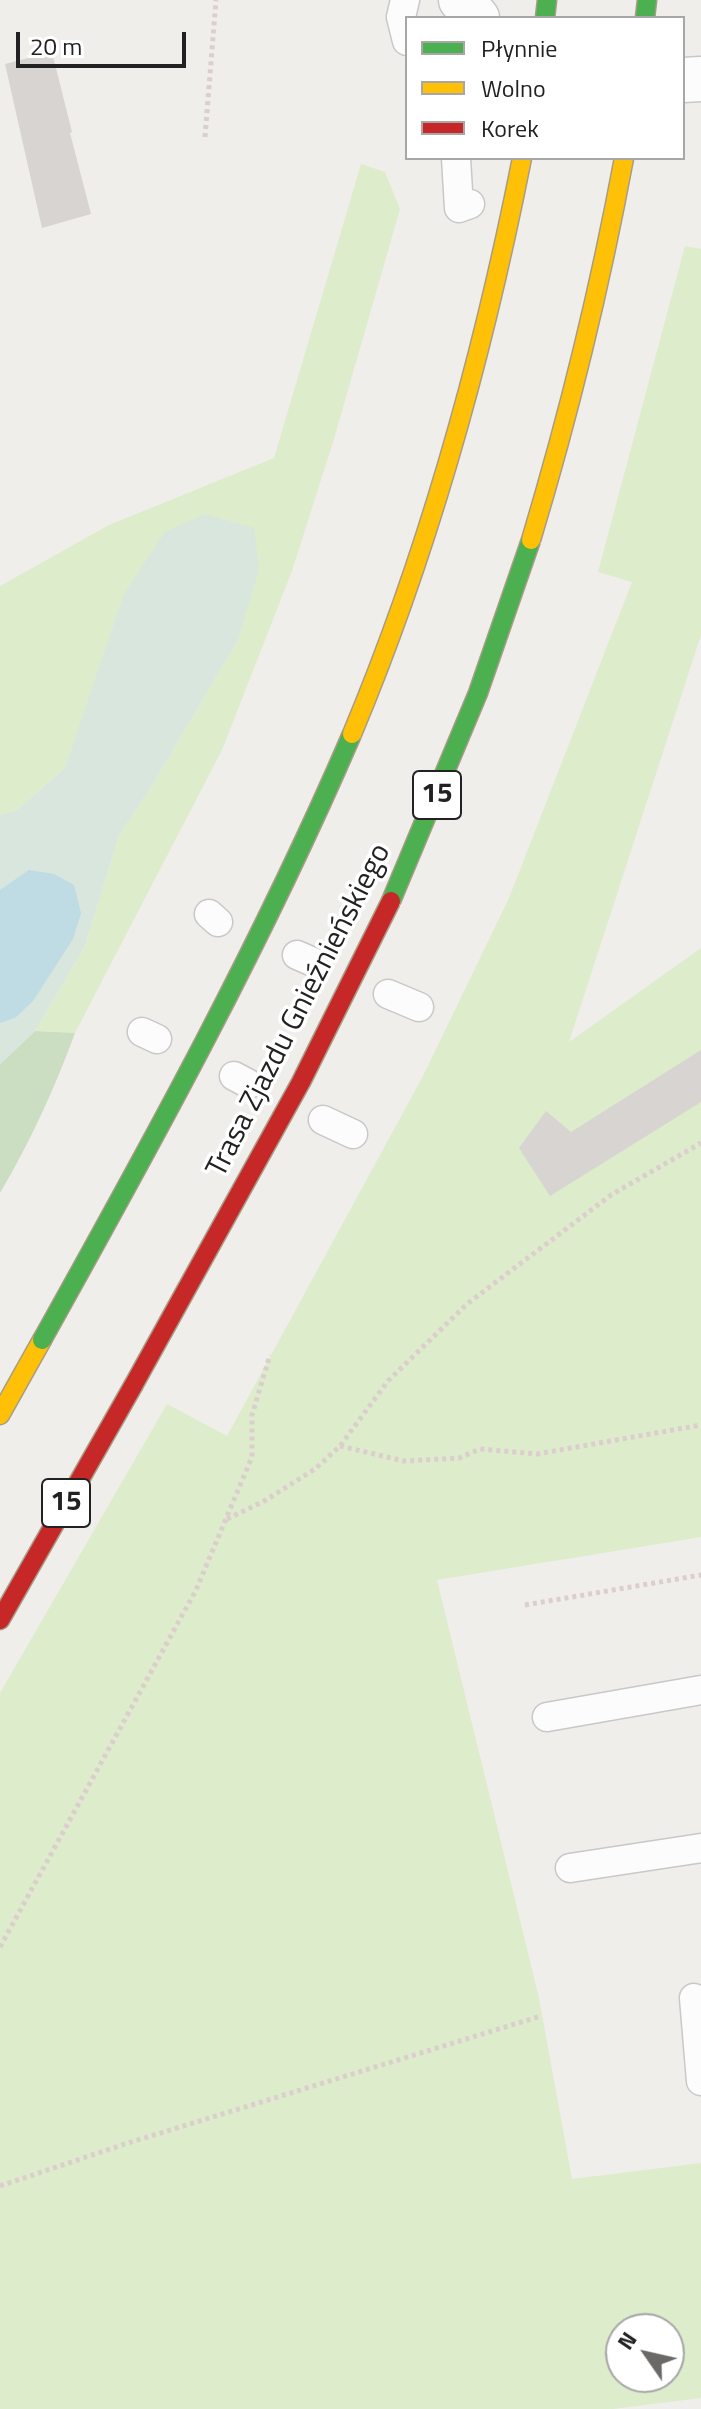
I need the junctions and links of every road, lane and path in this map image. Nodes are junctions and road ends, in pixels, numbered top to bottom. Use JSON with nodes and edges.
{"nodes":[{"id":1,"x":216,"y":0,"type":"edge"},
{"id":2,"x":405,"y":0,"type":"edge"},
{"id":3,"x":461,"y":0,"type":"edge"},
{"id":4,"x":475,"y":16,"type":"edge"},
{"id":5,"x":405,"y":33,"type":"edge"},
{"id":6,"x":205,"y":137,"type":"dead end"},
{"id":7,"x":456,"y":160,"type":"edge"},
{"id":8,"x":522,"y":160,"type":"edge"},
{"id":9,"x":624,"y":160,"type":"edge"},
{"id":10,"x":470,"y":204,"type":"dead end"},
{"id":11,"x":388,"y":994,"type":"dead end"},
{"id":12,"x":419,"y":1007,"type":"dead end"},
{"id":13,"x":323,"y":1120,"type":"dead end"},
{"id":14,"x":353,"y":1134,"type":"dead end"},
{"id":15,"x":701,"y":1143,"type":"edge"},
{"id":16,"x":270,"y":1355,"type":"dead end"},
{"id":17,"x":0,"y":1415,"type":"edge"},
{"id":18,"x":701,"y":1425,"type":"edge"},
{"id":19,"x":340,"y":1446,"type":"junction"},
{"id":20,"x":226,"y":1520,"type":"junction"},
{"id":21,"x":701,"y":1575,"type":"edge"},
{"id":22,"x":525,"y":1605,"type":"dead end"},
{"id":23,"x":0,"y":1620,"type":"edge"},
{"id":24,"x":701,"y":1690,"type":"edge"},
{"id":25,"x":547,"y":1717,"type":"dead end"},
{"id":26,"x":701,"y":1848,"type":"edge"},
{"id":27,"x":570,"y":1868,"type":"dead end"},
{"id":28,"x":0,"y":1947,"type":"edge"},
{"id":29,"x":694,"y":1998,"type":"dead end"},
{"id":30,"x":541,"y":2016,"type":"dead end"},
{"id":31,"x":701,"y":2081,"type":"edge"},
{"id":32,"x":0,"y":2186,"type":"edge"}],
"edges":[{"from":1,"to":6,"type":"path"},
{"from":2,"to":5,"type":"lane"},
{"from":3,"to":4,"type":"street"},
{"from":7,"to":10,"type":"lane"},
{"from":8,"to":17,"type":"main road","bridge":true},
{"from":9,"to":23,"type":"main road","name":"Trasa Zjazdu Gnieźnieńskiego","number":"15","bridge":true},
{"from":11,"to":12,"type":"lane"},
{"from":13,"to":14,"type":"lane"},
{"from":15,"to":19,"type":"path"},
{"from":16,"to":20,"type":"path"},
{"from":18,"to":19,"type":"path"},
{"from":19,"to":20,"type":"path"},
{"from":20,"to":28,"type":"path"},
{"from":21,"to":22,"type":"path"},
{"from":24,"to":25,"type":"lane"},
{"from":26,"to":27,"type":"lane"},
{"from":29,"to":31,"type":"lane"},
{"from":30,"to":32,"type":"path"}]}
